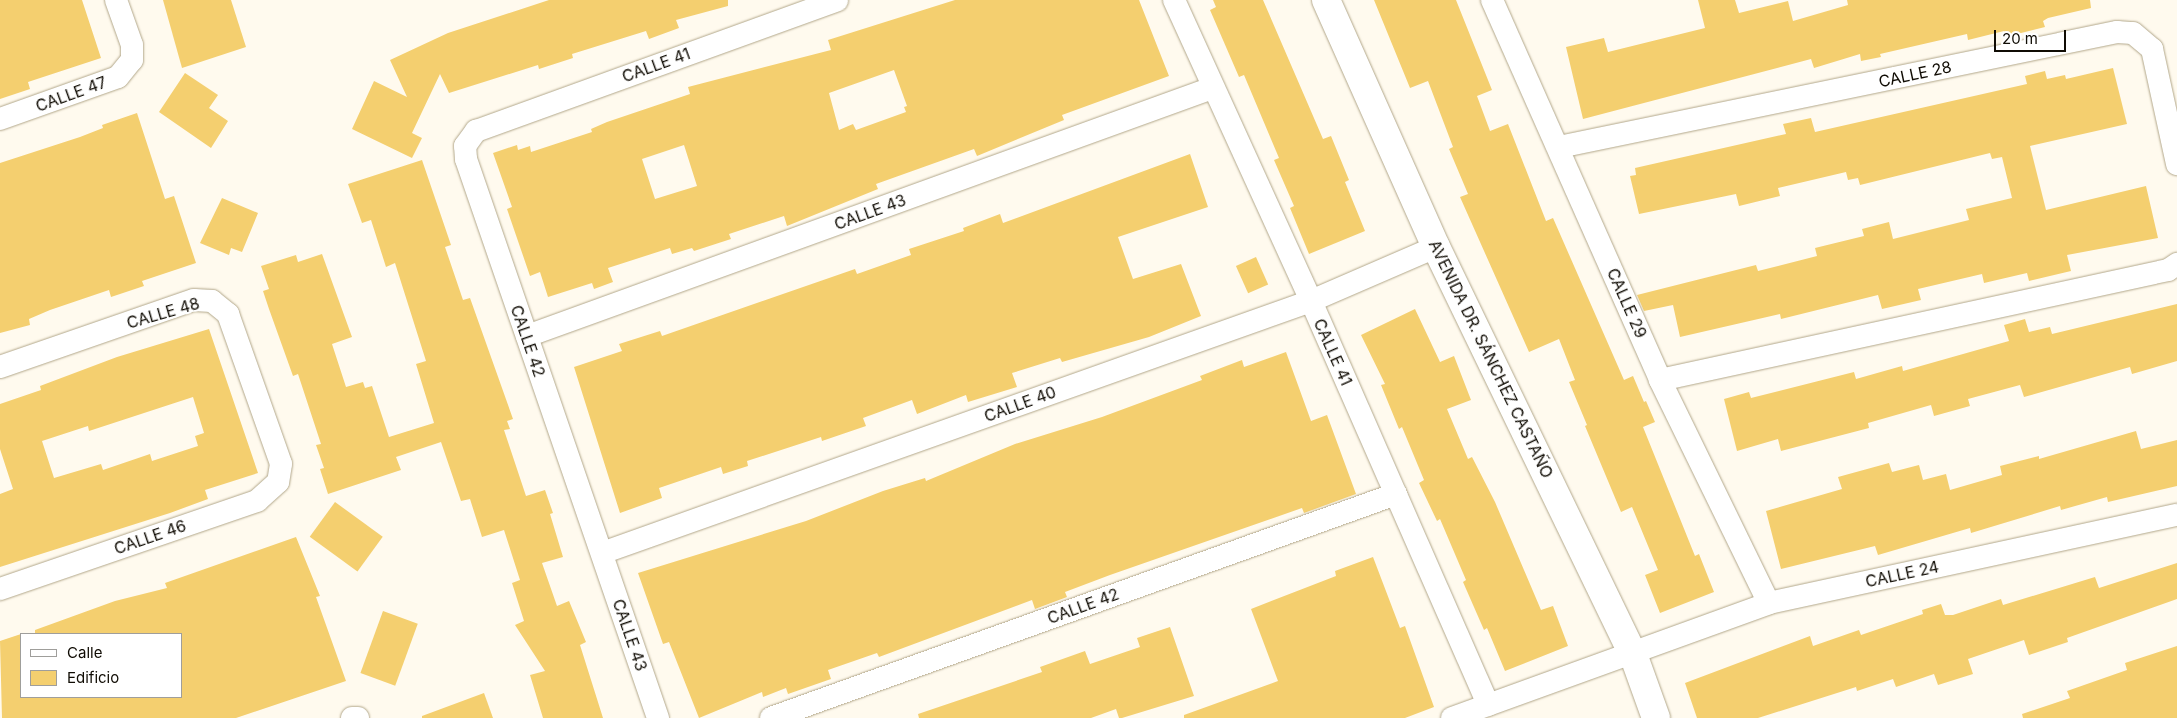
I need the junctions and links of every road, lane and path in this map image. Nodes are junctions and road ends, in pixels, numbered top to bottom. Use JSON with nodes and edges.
{"nodes":[{"id":1,"x":116,"y":0,"type":"edge"},
{"id":2,"x":837,"y":0,"type":"edge"},
{"id":3,"x":1174,"y":0,"type":"edge"},
{"id":4,"x":1326,"y":0,"type":"edge"},
{"id":5,"x":1492,"y":0,"type":"edge"},
{"id":6,"x":1212,"y":88,"type":"junction"},
{"id":7,"x":0,"y":119,"type":"edge"},
{"id":8,"x":476,"y":130,"type":"joint"},
{"id":9,"x":1558,"y":147,"type":"junction"},
{"id":10,"x":2177,"y":164,"type":"edge"},
{"id":11,"x":1436,"y":247,"type":"junction"},
{"id":12,"x":2177,"y":264,"type":"edge"},
{"id":13,"x":1311,"y":301,"type":"junction"},
{"id":14,"x":527,"y":336,"type":"junction"},
{"id":15,"x":0,"y":367,"type":"edge"},
{"id":16,"x":1660,"y":380,"type":"junction"},
{"id":17,"x":281,"y":464,"type":"joint"},
{"id":18,"x":1396,"y":494,"type":"junction"},
{"id":19,"x":2177,"y":515,"type":"edge"},
{"id":20,"x":602,"y":553,"type":"junction"},
{"id":21,"x":0,"y":589,"type":"edge"},
{"id":22,"x":1769,"y":603,"type":"junction"},
{"id":23,"x":1634,"y":654,"type":"junction"},
{"id":24,"x":1488,"y":705,"type":"junction"},
{"id":25,"x":352,"y":718,"type":"edge"},
{"id":26,"x":358,"y":718,"type":"edge"},
{"id":27,"x":658,"y":718,"type":"edge"},
{"id":28,"x":771,"y":718,"type":"edge"},
{"id":29,"x":1452,"y":718,"type":"edge"},
{"id":30,"x":1656,"y":718,"type":"edge"}],
"edges":[{"from":1,"to":7,"type":"street","name":"CALLE 47"},
{"from":2,"to":8,"type":"street","name":"CALLE 41"},
{"from":3,"to":6,"type":"street","name":"CALLE 41"},
{"from":4,"to":11,"type":"street","name":"AVENIDA DR. SÁNCHEZ CASTAÑO"},
{"from":5,"to":9,"type":"street","name":"CALLE 29"},
{"from":6,"to":13,"type":"street","name":"CALLE 41"},
{"from":6,"to":14,"type":"street","name":"CALLE 43"},
{"from":8,"to":14,"type":"street","name":"CALLE 42"},
{"from":9,"to":10,"type":"street","name":"CALLE 28"},
{"from":9,"to":16,"type":"street","name":"CALLE 29"},
{"from":11,"to":13,"type":"street","name":"CALLE 40"},
{"from":11,"to":23,"type":"street","name":"AVENIDA DR. SÁNCHEZ CASTAÑO"},
{"from":12,"to":16,"type":"street"},
{"from":13,"to":18,"type":"street","name":"CALLE 41"},
{"from":13,"to":20,"type":"street","name":"CALLE 40"},
{"from":14,"to":20,"type":"street","name":"CALLE 42"},
{"from":15,"to":17,"type":"street","name":"CALLE 48"},
{"from":16,"to":22,"type":"street","name":"CALLE 29"},
{"from":17,"to":21,"type":"street","name":"CALLE 46"},
{"from":18,"to":24,"type":"street","name":"CALLE 41"},
{"from":18,"to":28,"type":"street","name":"CALLE 42"},
{"from":19,"to":22,"type":"street","name":"CALLE 24"},
{"from":20,"to":27,"type":"street","name":"CALLE 43"},
{"from":22,"to":23,"type":"street","name":"CALLE 24"},
{"from":23,"to":24,"type":"street","name":"CALLE 24"},
{"from":23,"to":30,"type":"street","name":"AVENIDA DR. SÁNCHEZ CASTAÑO"},
{"from":24,"to":29,"type":"street","name":"CALLE 24"},
{"from":25,"to":26,"type":"street"}]}
